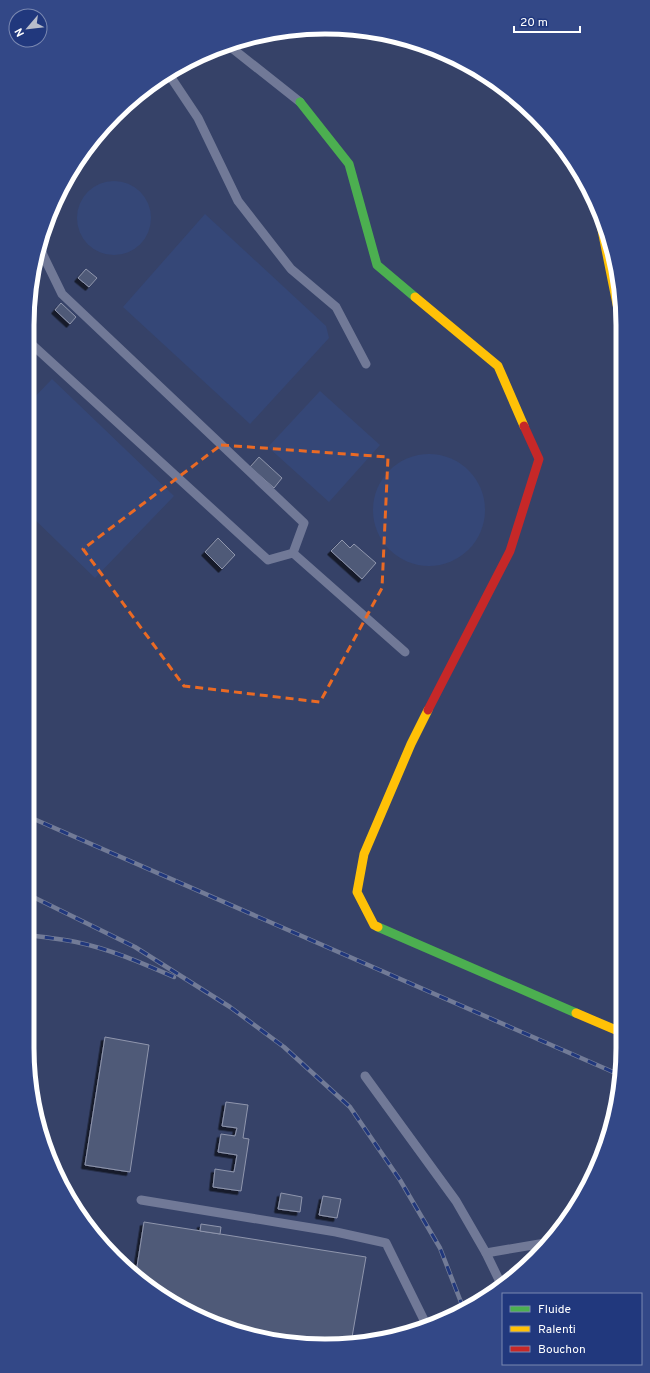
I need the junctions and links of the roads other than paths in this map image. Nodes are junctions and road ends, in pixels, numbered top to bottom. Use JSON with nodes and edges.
{"nodes":[{"id":1,"x":233,"y":49,"type":"edge"},
{"id":2,"x":171,"y":78,"type":"edge"},
{"id":3,"x":300,"y":102,"type":"joint"},
{"id":4,"x":605,"y":246,"type":"edge"},
{"id":5,"x":43,"y":255,"type":"edge"},
{"id":6,"x":614,"y":295,"type":"edge"},
{"id":7,"x":34,"y":346,"type":"edge"},
{"id":8,"x":366,"y":364,"type":"dead end"},
{"id":9,"x":293,"y":553,"type":"junction"},
{"id":10,"x":405,"y":652,"type":"dead end"},
{"id":11,"x":616,"y":1030,"type":"edge"},
{"id":12,"x":365,"y":1076,"type":"dead end"},
{"id":13,"x":141,"y":1200,"type":"dead end"},
{"id":14,"x":541,"y":1244,"type":"edge"},
{"id":15,"x":486,"y":1253,"type":"junction"},
{"id":16,"x":499,"y":1281,"type":"edge"},
{"id":17,"x":424,"y":1322,"type":"edge"}],
"edges":[{"from":1,"to":3,"type":"lane"},
{"from":2,"to":8,"type":"lane"},
{"from":3,"to":11,"type":"main road"},
{"from":4,"to":6,"type":"main road"},
{"from":5,"to":9,"type":"lane"},
{"from":7,"to":9,"type":"lane"},
{"from":9,"to":10,"type":"lane"},
{"from":12,"to":15,"type":"lane"},
{"from":13,"to":17,"type":"lane"},
{"from":14,"to":15,"type":"lane"},
{"from":15,"to":16,"type":"lane"}]}
